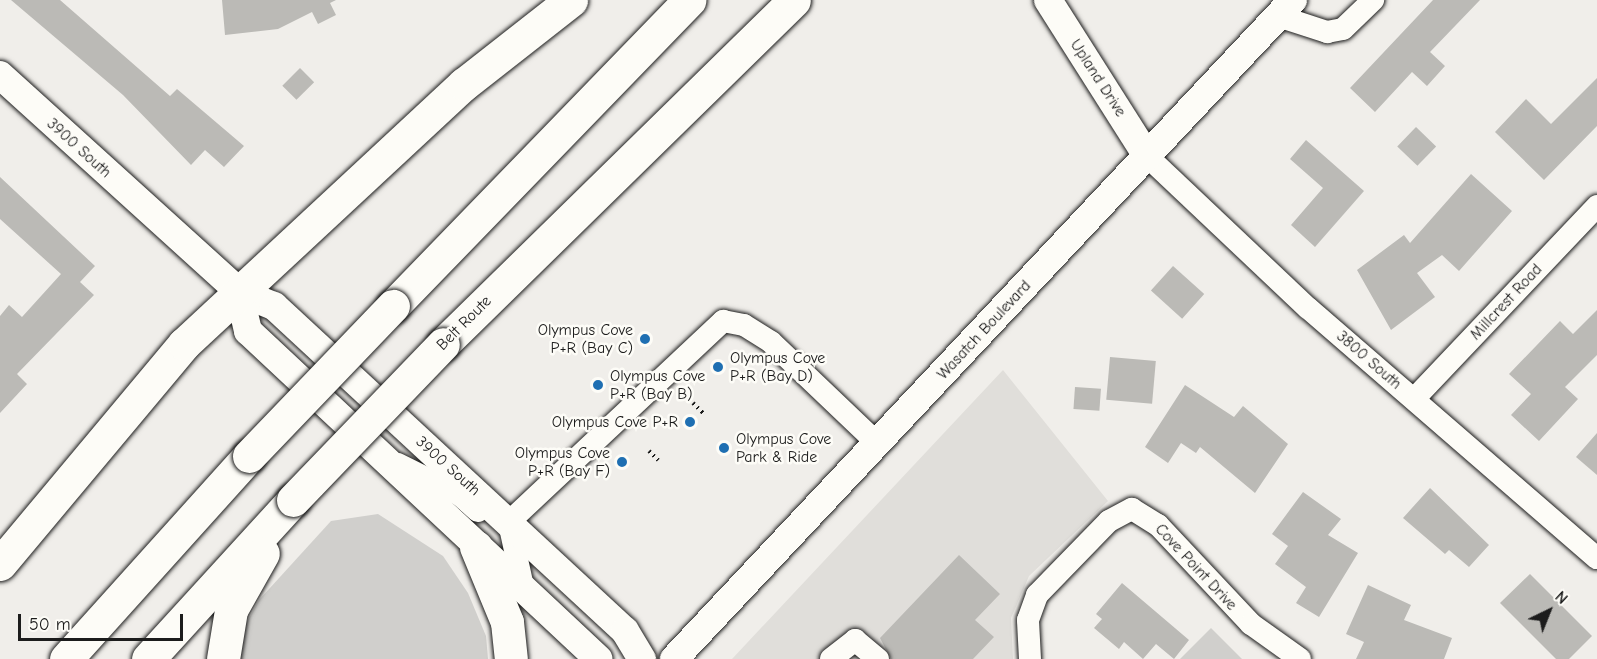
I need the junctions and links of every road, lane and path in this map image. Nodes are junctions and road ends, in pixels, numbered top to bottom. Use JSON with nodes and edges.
{"nodes":[{"id":1,"x":572,"y":0,"type":"edge"},
{"id":2,"x":690,"y":0,"type":"edge"},
{"id":3,"x":794,"y":0,"type":"edge"},
{"id":4,"x":1048,"y":0,"type":"edge"},
{"id":5,"x":1373,"y":0,"type":"edge"},
{"id":6,"x":1286,"y":8,"type":"edge"},
{"id":7,"x":0,"y":75,"type":"edge"},
{"id":8,"x":1147,"y":156,"type":"junction"},
{"id":9,"x":1597,"y":206,"type":"edge"},
{"id":10,"x":239,"y":292,"type":"junction"},
{"id":11,"x":1414,"y":399,"type":"junction"},
{"id":12,"x":693,"y":403,"type":"dead end"},
{"id":13,"x":703,"y":413,"type":"dead end"},
{"id":14,"x":877,"y":443,"type":"junction"},
{"id":15,"x":649,"y":451,"type":"dead end"},
{"id":16,"x":378,"y":454,"type":"junction"},
{"id":17,"x":658,"y":460,"type":"dead end"},
{"id":18,"x":293,"y":500,"type":"junction"},
{"id":19,"x":509,"y":522,"type":"junction"},
{"id":20,"x":476,"y":546,"type":"junction"},
{"id":21,"x":1597,"y":558,"type":"edge"},
{"id":22,"x":0,"y":564,"type":"edge"},
{"id":23,"x":524,"y":591,"type":"junction"},
{"id":24,"x":66,"y":659,"type":"edge"},
{"id":25,"x":148,"y":659,"type":"edge"},
{"id":26,"x":223,"y":659,"type":"edge"},
{"id":27,"x":511,"y":659,"type":"edge"},
{"id":28,"x":598,"y":659,"type":"edge"},
{"id":29,"x":642,"y":659,"type":"edge"},
{"id":30,"x":674,"y":659,"type":"edge"},
{"id":31,"x":831,"y":659,"type":"edge"},
{"id":32,"x":878,"y":659,"type":"edge"},
{"id":33,"x":1030,"y":659,"type":"edge"},
{"id":34,"x":1300,"y":659,"type":"edge"}],
"edges":[{"from":1,"to":10,"type":"highway"},
{"from":2,"to":24,"type":"highway","bridge":true},
{"from":3,"to":18,"type":"highway","name":"Belt Route","bridge":true},
{"from":4,"to":8,"type":"main road","name":"Upland Drive"},
{"from":5,"to":6,"type":"street"},
{"from":6,"to":8,"type":"main road","name":"Wasatch Boulevard"},
{"from":7,"to":10,"type":"main road","name":"3900 South"},
{"from":8,"to":11,"type":"street","name":"3800 South"},
{"from":8,"to":14,"type":"main road","name":"Wasatch Boulevard"},
{"from":9,"to":11,"type":"street","name":"Millcrest Road"},
{"from":10,"to":16,"type":"main road"},
{"from":10,"to":19,"type":"main road","name":"3900 South"},
{"from":10,"to":22,"type":"highway"},
{"from":11,"to":21,"type":"street","name":"3800 South"},
{"from":12,"to":13,"type":"path"},
{"from":14,"to":19,"type":"street"},
{"from":14,"to":30,"type":"main road","name":"Wasatch Boulevard"},
{"from":15,"to":17,"type":"path"},
{"from":16,"to":19,"type":"street"},
{"from":16,"to":20,"type":"main road"},
{"from":18,"to":25,"type":"highway","name":"Belt Route"},
{"from":18,"to":26,"type":"highway"},
{"from":19,"to":23,"type":"street"},
{"from":19,"to":29,"type":"main road","name":"3900 South"},
{"from":20,"to":23,"type":"main road"},
{"from":20,"to":27,"type":"highway"},
{"from":23,"to":28,"type":"main road"},
{"from":31,"to":32,"type":"street"},
{"from":33,"to":34,"type":"street","name":"Cove Point Drive"}]}
